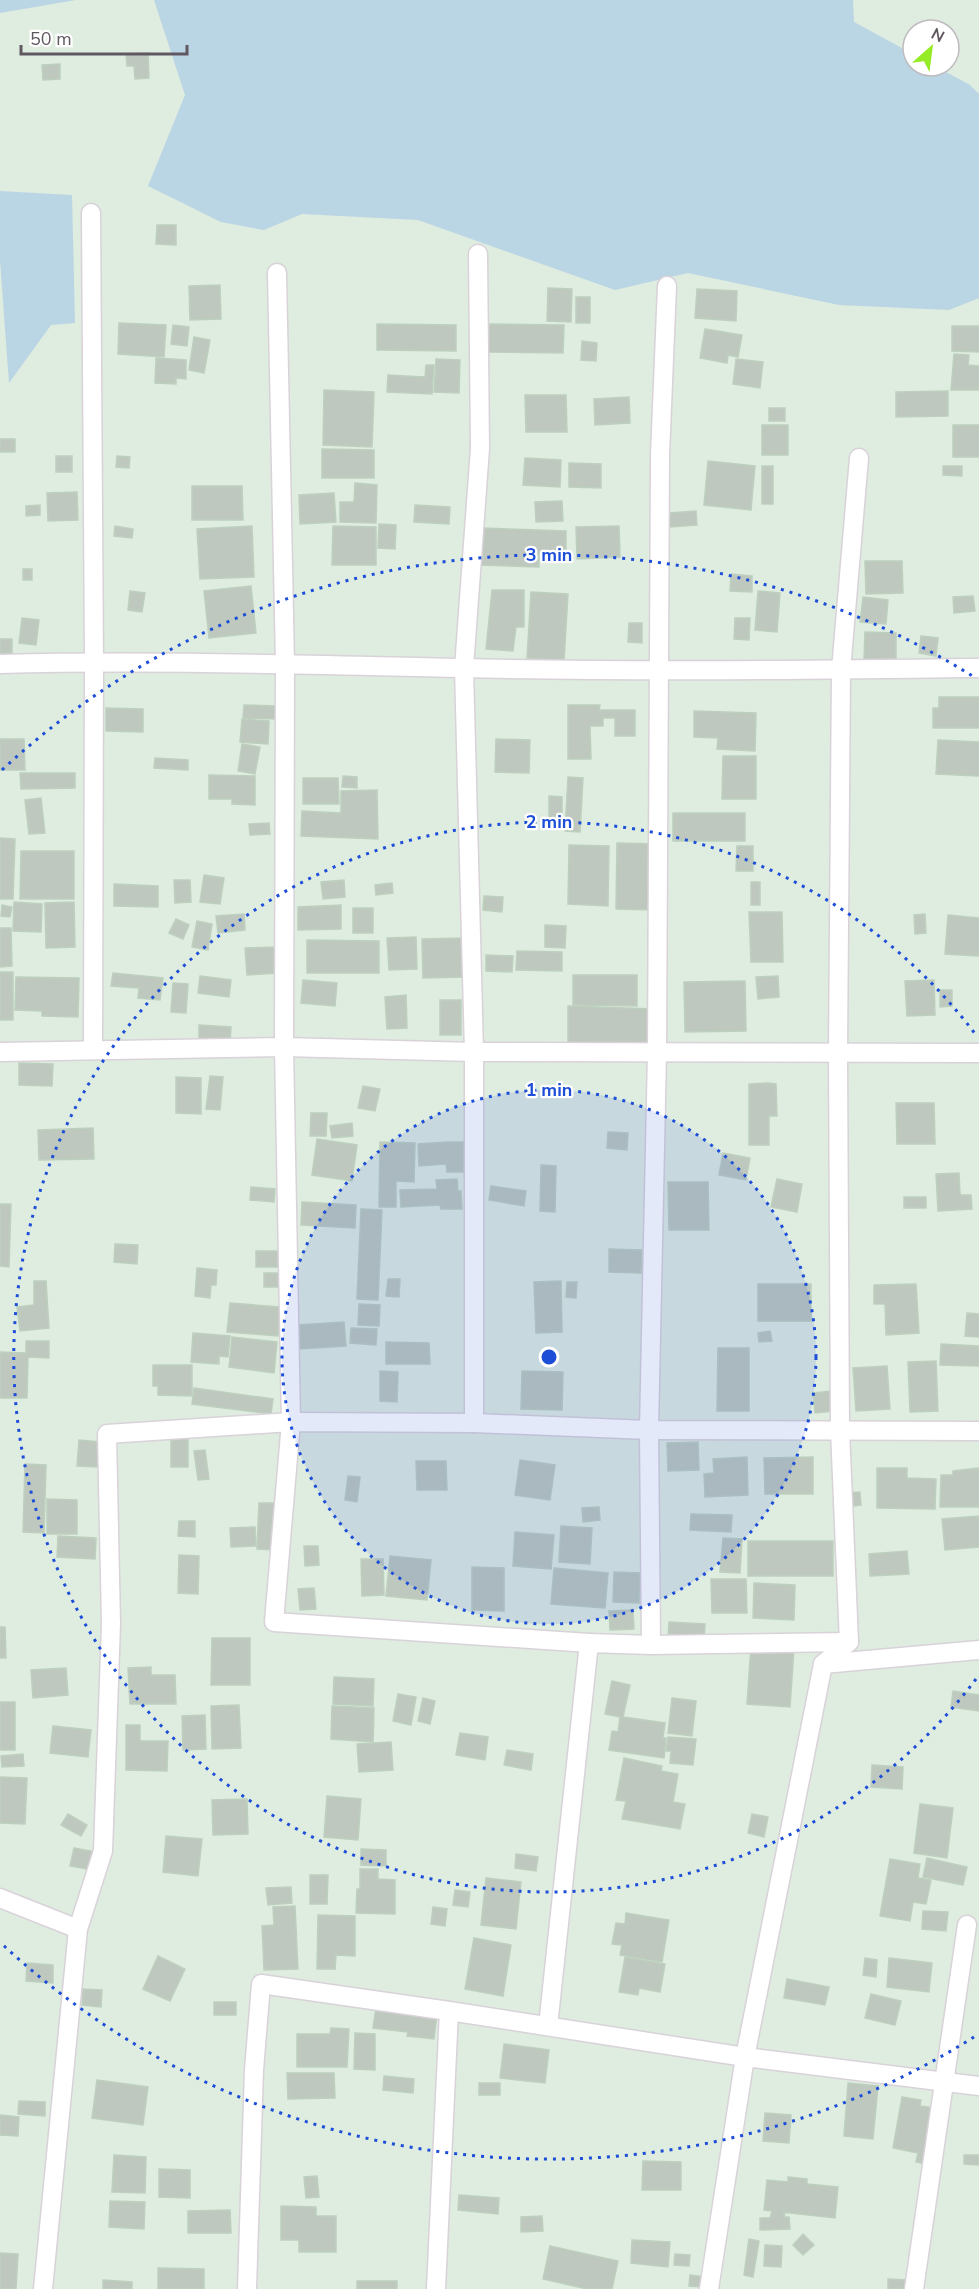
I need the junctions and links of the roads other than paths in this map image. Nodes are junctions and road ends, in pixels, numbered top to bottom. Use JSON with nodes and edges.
{"nodes":[{"id":1,"x":91,"y":213,"type":"dead end"},
{"id":2,"x":478,"y":254,"type":"dead end"},
{"id":3,"x":277,"y":273,"type":"dead end"},
{"id":4,"x":667,"y":286,"type":"dead end"},
{"id":5,"x":859,"y":458,"type":"dead end"},
{"id":6,"x":94,"y":662,"type":"junction"},
{"id":7,"x":0,"y":664,"type":"edge"},
{"id":8,"x":285,"y":664,"type":"junction"},
{"id":9,"x":464,"y":669,"type":"junction"},
{"id":10,"x":660,"y":669,"type":"junction"},
{"id":11,"x":979,"y":669,"type":"edge"},
{"id":12,"x":841,"y":670,"type":"junction"},
{"id":13,"x":284,"y":1047,"type":"junction"},
{"id":14,"x":93,"y":1049,"type":"junction"},
{"id":15,"x":0,"y":1052,"type":"edge"},
{"id":16,"x":474,"y":1052,"type":"junction"},
{"id":17,"x":657,"y":1053,"type":"junction"},
{"id":18,"x":979,"y":1053,"type":"edge"},
{"id":19,"x":838,"y":1054,"type":"junction"},
{"id":20,"x":291,"y":1422,"type":"junction"},
{"id":21,"x":474,"y":1423,"type":"junction"},
{"id":22,"x":649,"y":1430,"type":"junction"},
{"id":23,"x":840,"y":1430,"type":"junction"},
{"id":24,"x":979,"y":1431,"type":"edge"},
{"id":25,"x":849,"y":1642,"type":"junction"},
{"id":26,"x":589,"y":1643,"type":"junction"},
{"id":27,"x":651,"y":1645,"type":"junction"},
{"id":28,"x":979,"y":1650,"type":"edge"},
{"id":29,"x":823,"y":1664,"type":"junction"},
{"id":30,"x":0,"y":1898,"type":"edge"},
{"id":31,"x":967,"y":1925,"type":"dead end"},
{"id":32,"x":78,"y":1929,"type":"junction"},
{"id":33,"x":449,"y":2011,"type":"junction"},
{"id":34,"x":548,"y":2026,"type":"junction"},
{"id":35,"x":745,"y":2057,"type":"junction"},
{"id":36,"x":943,"y":2080,"type":"junction"},
{"id":37,"x":979,"y":2086,"type":"edge"},
{"id":38,"x":44,"y":2289,"type":"edge"},
{"id":39,"x":247,"y":2289,"type":"edge"},
{"id":40,"x":436,"y":2289,"type":"edge"},
{"id":41,"x":709,"y":2289,"type":"edge"},
{"id":42,"x":914,"y":2289,"type":"edge"}],
"edges":[{"from":1,"to":6,"type":"street"},
{"from":2,"to":9,"type":"street"},
{"from":3,"to":8,"type":"street"},
{"from":4,"to":10,"type":"street"},
{"from":5,"to":12,"type":"street"},
{"from":6,"to":7,"type":"street"},
{"from":6,"to":8,"type":"street"},
{"from":6,"to":14,"type":"street"},
{"from":8,"to":9,"type":"street"},
{"from":8,"to":13,"type":"street"},
{"from":9,"to":10,"type":"street"},
{"from":9,"to":16,"type":"street"},
{"from":10,"to":12,"type":"street"},
{"from":10,"to":17,"type":"street"},
{"from":11,"to":12,"type":"street"},
{"from":12,"to":19,"type":"street"},
{"from":13,"to":14,"type":"street"},
{"from":13,"to":16,"type":"street"},
{"from":13,"to":20,"type":"street"},
{"from":14,"to":15,"type":"street"},
{"from":16,"to":17,"type":"street"},
{"from":16,"to":21,"type":"street"},
{"from":17,"to":19,"type":"street"},
{"from":17,"to":22,"type":"street"},
{"from":18,"to":19,"type":"street"},
{"from":19,"to":23,"type":"street"},
{"from":20,"to":21,"type":"street"},
{"from":20,"to":26,"type":"street"},
{"from":20,"to":32,"type":"street"},
{"from":21,"to":22,"type":"street"},
{"from":22,"to":23,"type":"street"},
{"from":22,"to":27,"type":"street"},
{"from":23,"to":24,"type":"street"},
{"from":23,"to":25,"type":"street"},
{"from":25,"to":27,"type":"street"},
{"from":25,"to":29,"type":"street"},
{"from":26,"to":27,"type":"street"},
{"from":26,"to":34,"type":"street"},
{"from":28,"to":29,"type":"street"},
{"from":29,"to":35,"type":"street"},
{"from":30,"to":32,"type":"street"},
{"from":31,"to":36,"type":"street"},
{"from":32,"to":38,"type":"street"},
{"from":33,"to":34,"type":"street"},
{"from":33,"to":39,"type":"street"},
{"from":33,"to":40,"type":"street"},
{"from":34,"to":35,"type":"street"},
{"from":35,"to":36,"type":"street"},
{"from":35,"to":41,"type":"street"},
{"from":36,"to":37,"type":"street"},
{"from":36,"to":42,"type":"street"}]}
